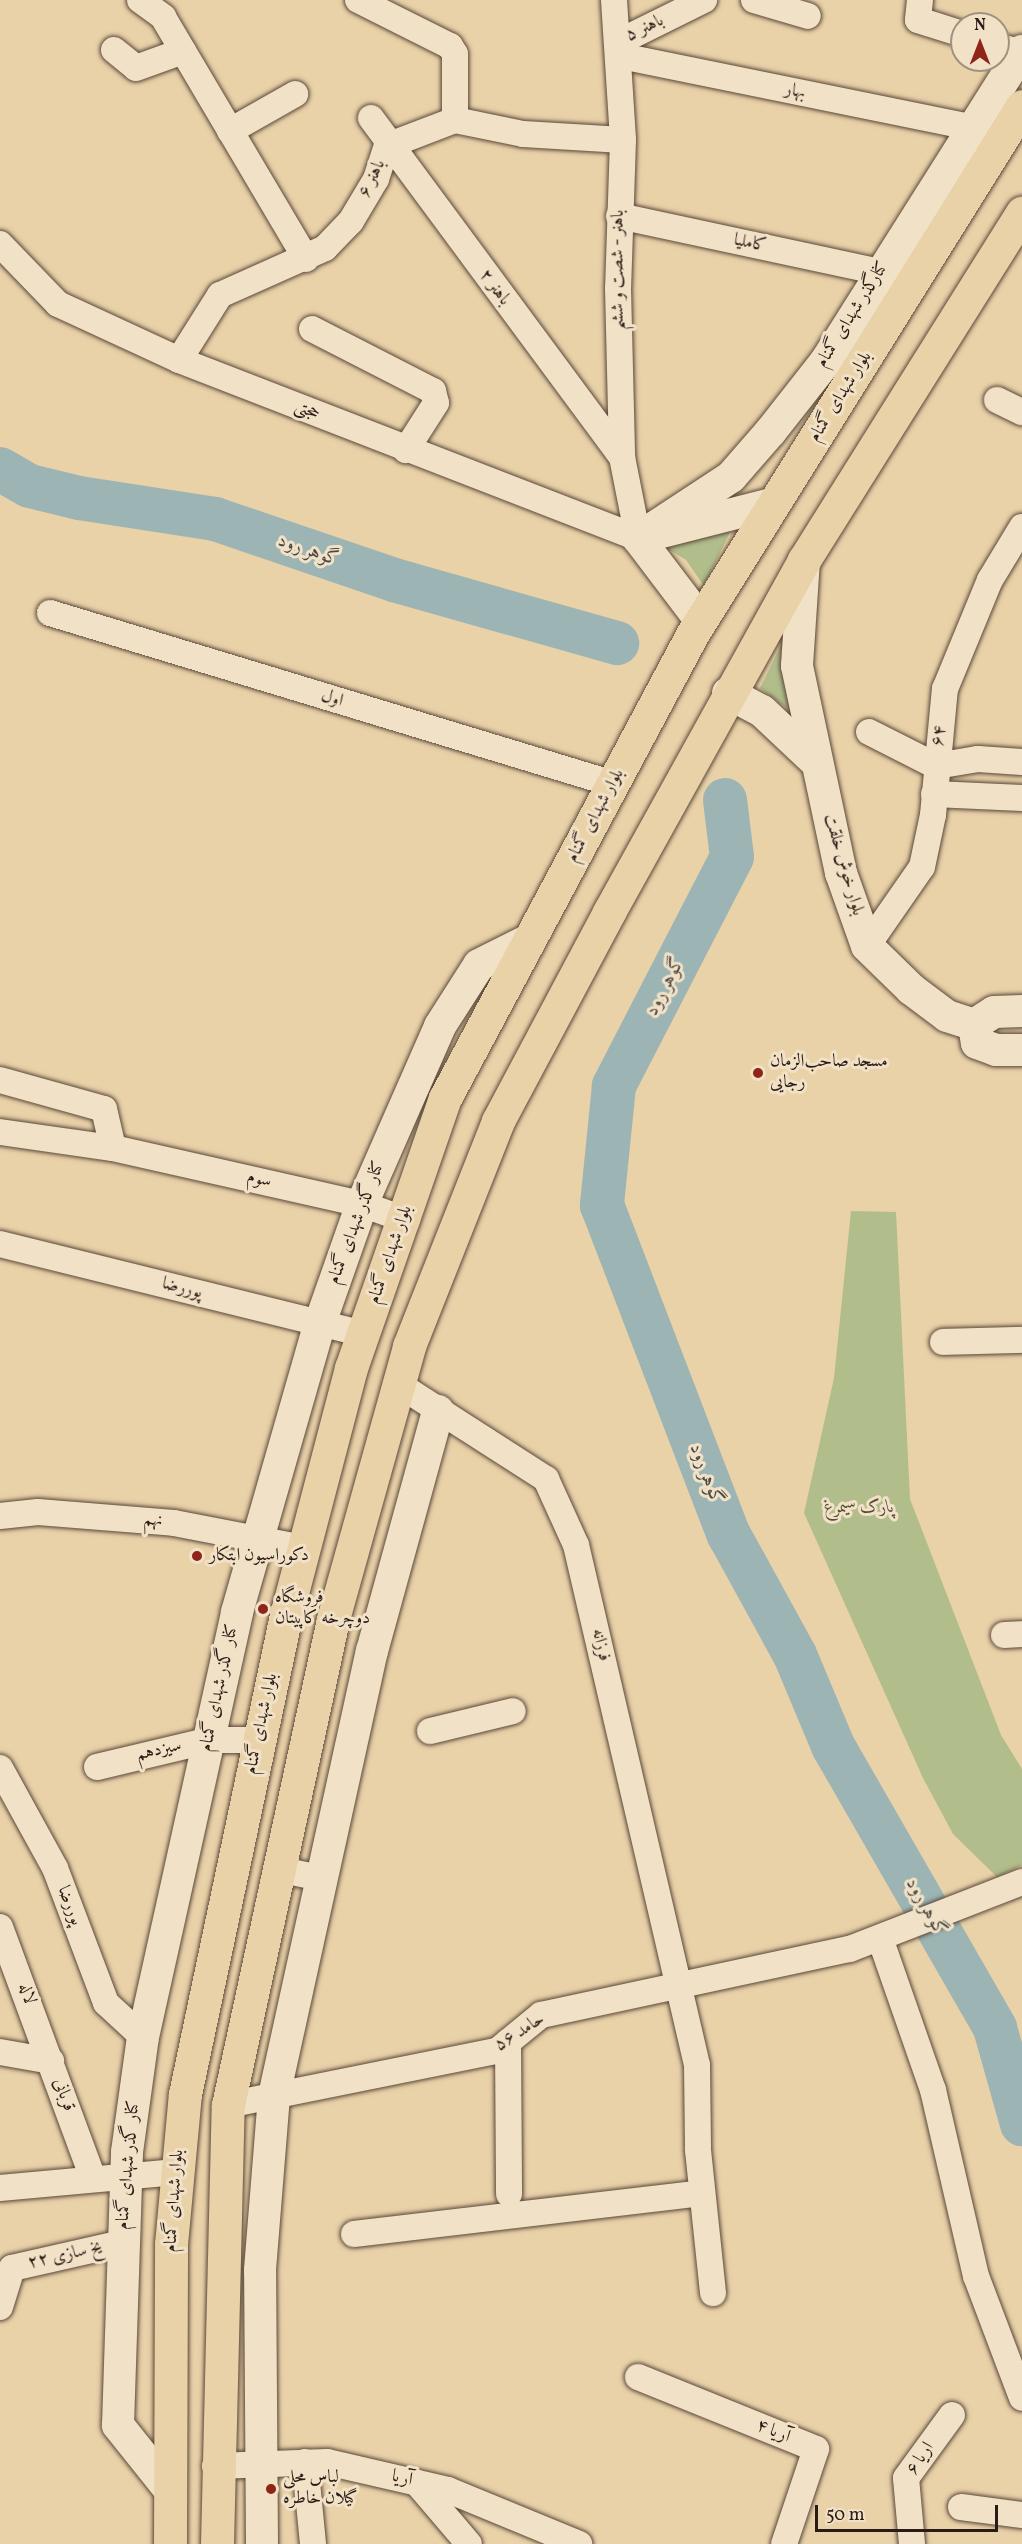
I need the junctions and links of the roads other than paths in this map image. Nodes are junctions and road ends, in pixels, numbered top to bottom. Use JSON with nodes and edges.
{"nodes":[{"id":1,"x":140,"y":0,"type":"edge"},
{"id":2,"x":358,"y":0,"type":"edge"},
{"id":3,"x":614,"y":0,"type":"edge"},
{"id":4,"x":704,"y":0,"type":"edge"},
{"id":5,"x":754,"y":0,"type":"edge"},
{"id":6,"x":920,"y":0,"type":"edge"},
{"id":7,"x":808,"y":16,"type":"dead end"},
{"id":8,"x":950,"y":30,"type":"edge"},
{"id":9,"x":620,"y":49,"type":"junction"},
{"id":10,"x":114,"y":50,"type":"dead end"},
{"id":11,"x":1014,"y":50,"type":"edge"},
{"id":12,"x":183,"y":51,"type":"junction"},
{"id":13,"x":295,"y":94,"type":"dead end"},
{"id":14,"x":1022,"y":106,"type":"edge"},
{"id":15,"x":371,"y":118,"type":"dead end"},
{"id":16,"x":455,"y":120,"type":"junction"},
{"id":17,"x":969,"y":127,"type":"junction"},
{"id":18,"x":230,"y":131,"type":"junction"},
{"id":19,"x":623,"y":140,"type":"junction"},
{"id":20,"x":387,"y":146,"type":"junction"},
{"id":21,"x":1022,"y":213,"type":"edge"},
{"id":22,"x":619,"y":216,"type":"junction"},
{"id":23,"x":934,"y":216,"type":"junction"},
{"id":24,"x":0,"y":244,"type":"edge"},
{"id":25,"x":306,"y":259,"type":"junction"},
{"id":26,"x":881,"y":272,"type":"junction"},
{"id":27,"x":312,"y":329,"type":"dead end"},
{"id":28,"x":179,"y":360,"type":"junction"},
{"id":29,"x":826,"y":361,"type":"junction"},
{"id":30,"x":997,"y":400,"type":"dead end"},
{"id":31,"x":1022,"y":412,"type":"edge"},
{"id":32,"x":818,"y":432,"type":"junction"},
{"id":33,"x":406,"y":450,"type":"junction"},
{"id":34,"x":622,"y":457,"type":"junction"},
{"id":35,"x":775,"y":503,"type":"junction"},
{"id":36,"x":1022,"y":526,"type":"edge"},
{"id":37,"x":638,"y":538,"type":"junction"},
{"id":38,"x":804,"y":560,"type":"junction"},
{"id":39,"x":50,"y":613,"type":"dead end"},
{"id":40,"x":701,"y":621,"type":"junction"},
{"id":41,"x":728,"y":693,"type":"junction"},
{"id":42,"x":869,"y":732,"type":"dead end"},
{"id":43,"x":815,"y":761,"type":"junction"},
{"id":44,"x":1022,"y":762,"type":"edge"},
{"id":45,"x":936,"y":766,"type":"junction"},
{"id":46,"x":614,"y":784,"type":"junction"},
{"id":47,"x":934,"y":794,"type":"junction"},
{"id":48,"x":1022,"y":798,"type":"edge"},
{"id":49,"x":529,"y":940,"type":"junction"},
{"id":50,"x":867,"y":946,"type":"junction"},
{"id":51,"x":1022,"y":1011,"type":"edge"},
{"id":52,"x":974,"y":1025,"type":"junction"},
{"id":53,"x":1022,"y":1050,"type":"edge"},
{"id":54,"x":0,"y":1080,"type":"edge"},
{"id":55,"x":0,"y":1132,"type":"edge"},
{"id":56,"x":113,"y":1148,"type":"junction"},
{"id":57,"x":362,"y":1204,"type":"junction"},
{"id":58,"x":403,"y":1219,"type":"junction"},
{"id":59,"x":0,"y":1244,"type":"edge"},
{"id":60,"x":320,"y":1323,"type":"junction"},
{"id":61,"x":364,"y":1334,"type":"junction"},
{"id":62,"x":1022,"y":1340,"type":"edge"},
{"id":63,"x":942,"y":1342,"type":"dead end"},
{"id":64,"x":409,"y":1346,"type":"junction"},
{"id":65,"x":398,"y":1384,"type":"junction"},
{"id":66,"x":438,"y":1411,"type":"junction"},
{"id":67,"x":0,"y":1516,"type":"edge"},
{"id":68,"x":256,"y":1539,"type":"junction"},
{"id":69,"x":304,"y":1548,"type":"junction"},
{"id":70,"x":513,"y":1711,"type":"dead end"},
{"id":71,"x":430,"y":1731,"type":"dead end"},
{"id":72,"x":210,"y":1740,"type":"junction"},
{"id":73,"x":259,"y":1740,"type":"junction"},
{"id":74,"x":97,"y":1767,"type":"dead end"},
{"id":75,"x":0,"y":1768,"type":"edge"},
{"id":76,"x":277,"y":1869,"type":"junction"},
{"id":77,"x":321,"y":1878,"type":"junction"},
{"id":78,"x":1022,"y":1882,"type":"edge"},
{"id":79,"x":0,"y":1927,"type":"edge"},
{"id":80,"x":880,"y":1938,"type":"junction"},
{"id":81,"x":682,"y":1987,"type":"junction"},
{"id":82,"x":142,"y":2037,"type":"junction"},
{"id":83,"x":508,"y":2042,"type":"junction"},
{"id":84,"x":0,"y":2052,"type":"edge"},
{"id":85,"x":51,"y":2061,"type":"junction"},
{"id":86,"x":274,"y":2096,"type":"junction"},
{"id":87,"x":228,"y":2105,"type":"junction"},
{"id":88,"x":176,"y":2172,"type":"junction"},
{"id":89,"x":126,"y":2174,"type":"junction"},
{"id":90,"x":93,"y":2178,"type":"junction"},
{"id":91,"x":0,"y":2188,"type":"edge"},
{"id":92,"x":702,"y":2193,"type":"junction"},
{"id":93,"x":509,"y":2194,"type":"dead end"},
{"id":94,"x":354,"y":2234,"type":"dead end"},
{"id":95,"x":122,"y":2243,"type":"junction"},
{"id":96,"x":713,"y":2293,"type":"dead end"},
{"id":97,"x":0,"y":2307,"type":"edge"},
{"id":98,"x":638,"y":2377,"type":"dead end"},
{"id":99,"x":1022,"y":2398,"type":"edge"},
{"id":100,"x":952,"y":2415,"type":"dead end"},
{"id":101,"x":305,"y":2462,"type":"junction"},
{"id":102,"x":259,"y":2465,"type":"junction"},
{"id":103,"x":215,"y":2466,"type":"junction"},
{"id":104,"x":417,"y":2483,"type":"junction"},
{"id":105,"x":169,"y":2489,"type":"junction"},
{"id":106,"x":961,"y":2507,"type":"dead end"},
{"id":107,"x":1022,"y":2515,"type":"edge"},
{"id":108,"x":170,"y":2544,"type":"edge"},
{"id":109,"x":217,"y":2544,"type":"edge"},
{"id":110,"x":262,"y":2544,"type":"edge"},
{"id":111,"x":313,"y":2544,"type":"edge"},
{"id":112,"x":469,"y":2544,"type":"edge"},
{"id":113,"x":579,"y":2544,"type":"edge"},
{"id":114,"x":784,"y":2544,"type":"edge"},
{"id":115,"x":912,"y":2544,"type":"edge"}],
"edges":[{"from":1,"to":12,"type":"street"},
{"from":2,"to":16,"type":"street"},
{"from":3,"to":9,"type":"street","name":"باهنر - شصت و ششم"},
{"from":4,"to":9,"type":"street","name":"باهنر ۵"},
{"from":5,"to":7,"type":"street"},
{"from":6,"to":8,"type":"street"},
{"from":9,"to":17,"type":"street","name":"بهار"},
{"from":9,"to":19,"type":"street","name":"باهنر - شصت و ششم"},
{"from":10,"to":12,"type":"street"},
{"from":11,"to":17,"type":"street","name":"کنارگذر شهدای گمنام"},
{"from":12,"to":18,"type":"street"},
{"from":13,"to":18,"type":"street"},
{"from":14,"to":23,"type":"highway","name":"بلوار شهدای گمنام"},
{"from":15,"to":20,"type":"street","name":"باهنر ۲"},
{"from":16,"to":19,"type":"street"},
{"from":16,"to":20,"type":"street","name":"باهنر ۶"},
{"from":17,"to":23,"type":"street","name":"کنارگذر شهدای گمنام"},
{"from":18,"to":25,"type":"street"},
{"from":19,"to":22,"type":"street","name":"باهنر - شصت و ششم"},
{"from":20,"to":25,"type":"street","name":"باهنر ۶"},
{"from":20,"to":34,"type":"street","name":"باهنر ۲"},
{"from":21,"to":38,"type":"highway"},
{"from":22,"to":26,"type":"street","name":"کاملیا"},
{"from":22,"to":34,"type":"street","name":"باهنر - شصت و ششم"},
{"from":23,"to":26,"type":"street","name":"کنارگذر شهدای گمنام"},
{"from":23,"to":32,"type":"highway","name":"بلوار شهدای گمنام"},
{"from":24,"to":28,"type":"street","name":"حجتی"},
{"from":25,"to":28,"type":"street","name":"باهنر ۶"},
{"from":26,"to":29,"type":"street","name":"کنارگذر شهدای گمنام"},
{"from":27,"to":33,"type":"street"},
{"from":28,"to":33,"type":"street","name":"حجتی"},
{"from":29,"to":32,"type":"street"},
{"from":29,"to":37,"type":"street","name":"کنارگذر شهدای گمنام"},
{"from":30,"to":31,"type":"street"},
{"from":32,"to":35,"type":"highway","name":"بلوار شهدای گمنام"},
{"from":33,"to":37,"type":"street","name":"حجتی"},
{"from":34,"to":37,"type":"street","name":"باهنر - شصت و ششم"},
{"from":35,"to":37,"type":"street"},
{"from":35,"to":40,"type":"highway","name":"بلوار شهدای گمنام"},
{"from":36,"to":45,"type":"street","name":"۶۴"},
{"from":37,"to":40,"type":"street"},
{"from":38,"to":41,"type":"highway"},
{"from":38,"to":43,"type":"street","name":"بلوار خوش خلقت"},
{"from":39,"to":46,"type":"street","name":"اول"},
{"from":40,"to":46,"type":"highway","name":"بلوار شهدای گمنام"},
{"from":41,"to":43,"type":"street"},
{"from":41,"to":64,"type":"highway"},
{"from":42,"to":45,"type":"street"},
{"from":43,"to":50,"type":"street","name":"بلوار خوش خلقت"},
{"from":44,"to":45,"type":"street"},
{"from":45,"to":47,"type":"street","name":"۶۴"},
{"from":46,"to":49,"type":"highway","name":"بلوار شهدای گمنام"},
{"from":47,"to":48,"type":"street"},
{"from":47,"to":50,"type":"street","name":"۶۴"},
{"from":49,"to":57,"type":"street","name":"کنار گذر شهدای گمنام"},
{"from":49,"to":58,"type":"highway","name":"بلوار شهدای گمنام"},
{"from":50,"to":52,"type":"street","name":"بلوار خوش خلقت"},
{"from":51,"to":52,"type":"street"},
{"from":52,"to":53,"type":"street"},
{"from":54,"to":56,"type":"street"},
{"from":55,"to":56,"type":"street","name":"سوم"},
{"from":56,"to":57,"type":"street","name":"سوم"},
{"from":57,"to":58,"type":"street","name":"سوم"},
{"from":57,"to":60,"type":"street","name":"کنار گذر شهدای گمنام"},
{"from":58,"to":61,"type":"highway","name":"بلوار شهدای گمنام"},
{"from":59,"to":60,"type":"street","name":"پوررضا"},
{"from":60,"to":61,"type":"street","name":"پوررضا"},
{"from":60,"to":68,"type":"street","name":"کنار گذر شهدای گمنام"},
{"from":61,"to":64,"type":"highway"},
{"from":61,"to":69,"type":"highway","name":"بلوار شهدای گمنام"},
{"from":62,"to":63,"type":"street"},
{"from":64,"to":65,"type":"highway"},
{"from":65,"to":66,"type":"street","name":"فرزانه"},
{"from":65,"to":76,"type":"highway"},
{"from":66,"to":77,"type":"street"},
{"from":66,"to":81,"type":"street","name":"فرزانه"},
{"from":67,"to":68,"type":"street","name":"نهم"},
{"from":68,"to":69,"type":"street","name":"نهم"},
{"from":68,"to":72,"type":"street","name":"کنار گذر شهدای گمنام"},
{"from":69,"to":73,"type":"highway","name":"بلوار شهدای گمنام"},
{"from":70,"to":71,"type":"street"},
{"from":72,"to":73,"type":"street","name":"سیزدهم"},
{"from":72,"to":74,"type":"street","name":"سیزدهم"},
{"from":72,"to":82,"type":"street","name":"کنار گذر شهدای گمنام"},
{"from":73,"to":88,"type":"highway","name":"بلوار شهدای گمنام"},
{"from":75,"to":82,"type":"street","name":"پوررضا"},
{"from":76,"to":77,"type":"street"},
{"from":76,"to":87,"type":"highway"},
{"from":77,"to":86,"type":"street"},
{"from":78,"to":80,"type":"street","name":"حامد ۵۶"},
{"from":79,"to":85,"type":"street","name":"لاله"},
{"from":80,"to":81,"type":"street","name":"حامد ۵۶"},
{"from":80,"to":99,"type":"street"},
{"from":81,"to":83,"type":"street","name":"حامد ۵۶"},
{"from":81,"to":92,"type":"street","name":"فرزانه"},
{"from":82,"to":89,"type":"street","name":"کنار گذر شهدای گمنام"},
{"from":83,"to":86,"type":"street","name":"حامد ۵۶"},
{"from":83,"to":93,"type":"street"},
{"from":84,"to":85,"type":"street","name":"قربانی"},
{"from":85,"to":90,"type":"street","name":"قربانی"},
{"from":86,"to":87,"type":"street","name":"حامد ۵۶"},
{"from":86,"to":102,"type":"street"},
{"from":87,"to":103,"type":"highway"},
{"from":88,"to":89,"type":"street"},
{"from":88,"to":105,"type":"highway","name":"بلوار شهدای گمنام"},
{"from":89,"to":90,"type":"street"},
{"from":89,"to":95,"type":"street","name":"کنار گذر شهدای گمنام"},
{"from":90,"to":91,"type":"street"},
{"from":92,"to":94,"type":"street"},
{"from":92,"to":96,"type":"street","name":"فرزانه"},
{"from":95,"to":97,"type":"street","name":"یخ سازی ۲۲"},
{"from":95,"to":105,"type":"street","name":"کنار گذر شهدای گمنام"},
{"from":98,"to":114,"type":"street","name":"آریا ۴"},
{"from":100,"to":115,"type":"street","name":"اریا ۶"},
{"from":101,"to":102,"type":"street","name":"آریا"},
{"from":101,"to":104,"type":"street","name":"آریا"},
{"from":101,"to":111,"type":"street"},
{"from":102,"to":103,"type":"street","name":"آریا"},
{"from":102,"to":110,"type":"street"},
{"from":103,"to":109,"type":"highway"},
{"from":104,"to":112,"type":"street"},
{"from":104,"to":113,"type":"street","name":"آریا"},
{"from":105,"to":108,"type":"highway","name":"بلوار شهدای گمنام"},
{"from":106,"to":107,"type":"street"}]}
